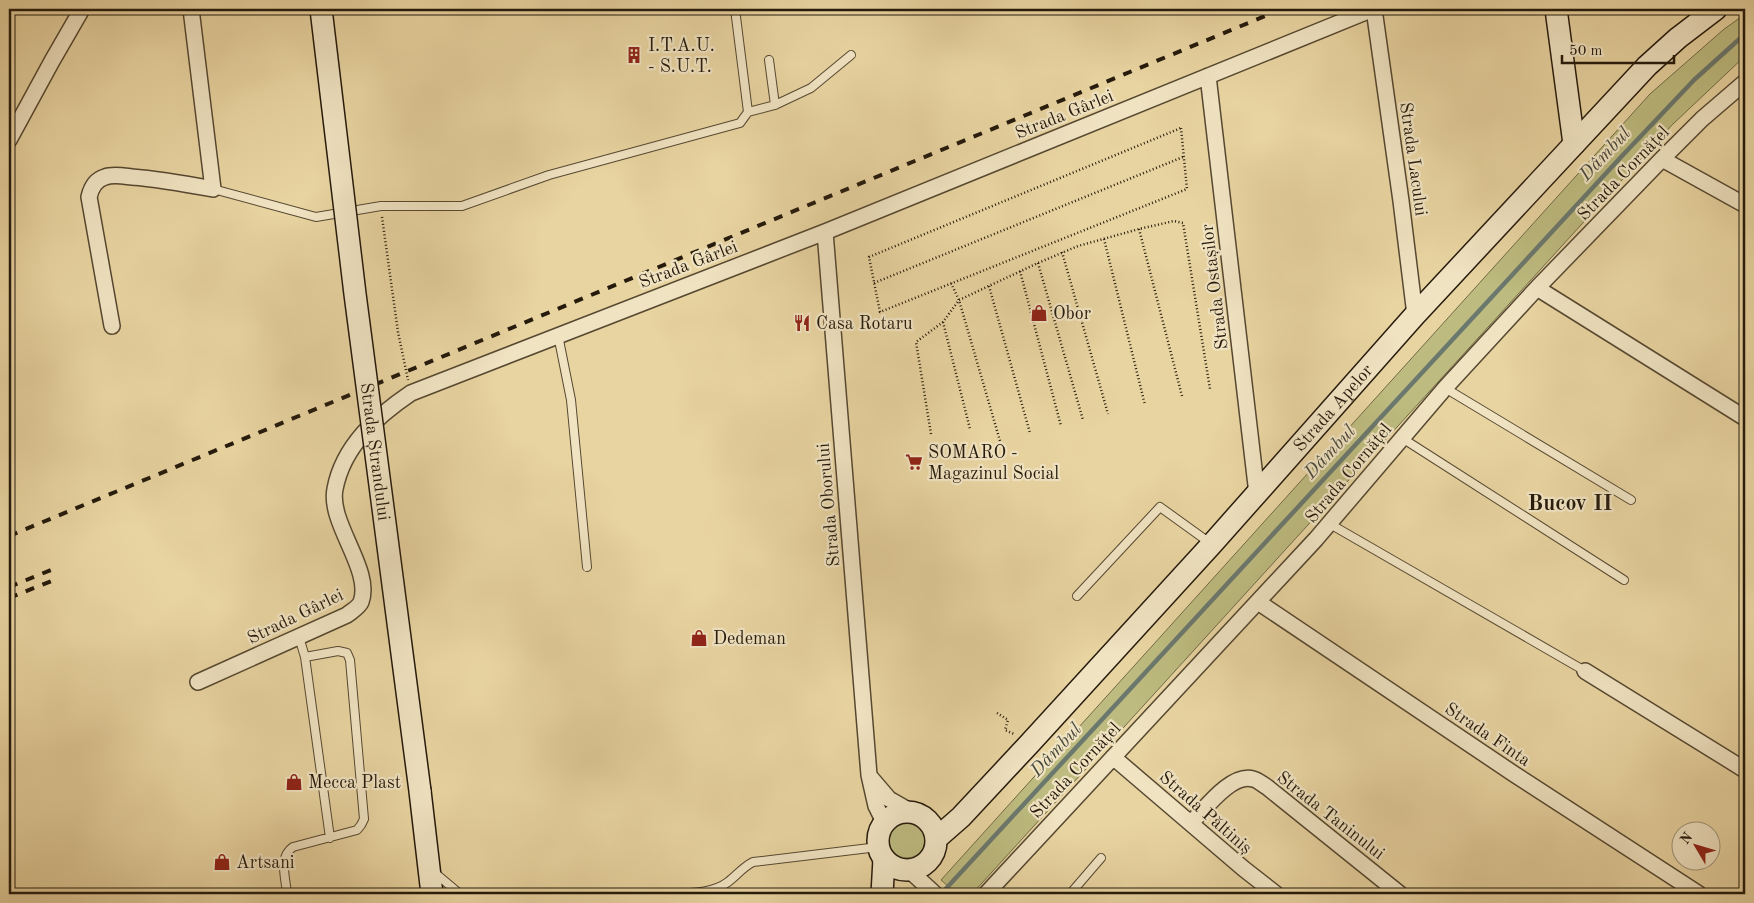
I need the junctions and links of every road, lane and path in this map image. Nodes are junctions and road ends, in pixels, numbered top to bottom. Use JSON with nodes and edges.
{"nodes":[{"id":1,"x":82,"y":9,"type":"edge"},
{"id":2,"x":191,"y":9,"type":"edge"},
{"id":3,"x":321,"y":9,"type":"edge"},
{"id":4,"x":735,"y":9,"type":"edge"},
{"id":5,"x":1374,"y":9,"type":"edge"},
{"id":6,"x":1556,"y":9,"type":"edge"},
{"id":7,"x":1716,"y":9,"type":"edge"},
{"id":8,"x":851,"y":55,"type":"dead end"},
{"id":9,"x":769,"y":60,"type":"dead end"},
{"id":10,"x":1208,"y":76,"type":"junction"},
{"id":11,"x":1745,"y":82,"type":"edge"},
{"id":12,"x":775,"y":105,"type":"junction"},
{"id":13,"x":748,"y":112,"type":"junction"},
{"id":14,"x":9,"y":140,"type":"edge"},
{"id":15,"x":1574,"y":144,"type":"junction"},
{"id":16,"x":1184,"y":157,"type":"junction"},
{"id":17,"x":1662,"y":159,"type":"junction"},
{"id":18,"x":213,"y":189,"type":"junction"},
{"id":19,"x":1745,"y":205,"type":"edge"},
{"id":20,"x":381,"y":206,"type":"junction"},
{"id":21,"x":1139,"y":229,"type":"junction"},
{"id":22,"x":825,"y":232,"type":"junction"},
{"id":23,"x":1104,"y":239,"type":"junction"},
{"id":24,"x":1062,"y":252,"type":"junction"},
{"id":25,"x":1038,"y":263,"type":"junction"},
{"id":26,"x":1020,"y":271,"type":"junction"},
{"id":27,"x":874,"y":282,"type":"junction"},
{"id":28,"x":951,"y":284,"type":"junction"},
{"id":29,"x":989,"y":286,"type":"junction"},
{"id":30,"x":1537,"y":288,"type":"junction"},
{"id":31,"x":960,"y":300,"type":"junction"},
{"id":32,"x":1415,"y":315,"type":"junction"},
{"id":33,"x":943,"y":322,"type":"junction"},
{"id":34,"x":112,"y":326,"type":"dead end"},
{"id":35,"x":558,"y":334,"type":"junction"},
{"id":36,"x":1445,"y":388,"type":"junction"},
{"id":37,"x":1210,"y":389,"type":"dead end"},
{"id":38,"x":411,"y":393,"type":"junction"},
{"id":39,"x":1182,"y":396,"type":"dead end"},
{"id":40,"x":1145,"y":405,"type":"dead end"},
{"id":41,"x":1108,"y":414,"type":"dead end"},
{"id":42,"x":1745,"y":418,"type":"edge"},
{"id":43,"x":1083,"y":420,"type":"dead end"},
{"id":44,"x":1061,"y":426,"type":"dead end"},
{"id":45,"x":970,"y":429,"type":"dead end"},
{"id":46,"x":1030,"y":433,"type":"dead end"},
{"id":47,"x":931,"y":434,"type":"dead end"},
{"id":48,"x":1402,"y":438,"type":"junction"},
{"id":49,"x":1000,"y":441,"type":"dead end"},
{"id":50,"x":1257,"y":494,"type":"junction"},
{"id":51,"x":1631,"y":500,"type":"dead end"},
{"id":52,"x":1330,"y":524,"type":"junction"},
{"id":53,"x":1212,"y":544,"type":"junction"},
{"id":54,"x":587,"y":567,"type":"dead end"},
{"id":55,"x":1624,"y":580,"type":"dead end"},
{"id":56,"x":1077,"y":596,"type":"dead end"},
{"id":57,"x":1258,"y":602,"type":"junction"},
{"id":58,"x":299,"y":637,"type":"junction"},
{"id":59,"x":305,"y":657,"type":"junction"},
{"id":60,"x":1585,"y":671,"type":"joint"},
{"id":61,"x":198,"y":682,"type":"dead end"},
{"id":62,"x":997,"y":713,"type":"dead end"},
{"id":63,"x":1031,"y":742,"type":"junction"},
{"id":64,"x":1113,"y":757,"type":"junction"},
{"id":65,"x":1745,"y":770,"type":"edge"},
{"id":66,"x":869,"y":775,"type":"junction"},
{"id":67,"x":884,"y":822,"type":"junction"},
{"id":68,"x":925,"y":823,"type":"junction"},
{"id":69,"x":1191,"y":823,"type":"junction"},
{"id":70,"x":330,"y":838,"type":"junction"},
{"id":71,"x":1101,"y":858,"type":"dead end"},
{"id":72,"x":893,"y":862,"type":"junction"},
{"id":73,"x":428,"y":867,"type":"junction"},
{"id":74,"x":930,"y":890,"type":"edge"},
{"id":75,"x":287,"y":894,"type":"edge"},
{"id":76,"x":432,"y":894,"type":"edge"},
{"id":77,"x":460,"y":894,"type":"edge"},
{"id":78,"x":670,"y":894,"type":"edge"},
{"id":79,"x":883,"y":894,"type":"edge"},
{"id":80,"x":986,"y":894,"type":"edge"},
{"id":81,"x":1070,"y":894,"type":"edge"},
{"id":82,"x":1276,"y":894,"type":"edge"},
{"id":83,"x":1400,"y":894,"type":"edge"},
{"id":84,"x":1699,"y":894,"type":"edge"}],
"edges":[{"from":1,"to":14,"type":"street"},
{"from":2,"to":18,"type":"street"},
{"from":3,"to":73,"type":"street","name":"Strada Ștrandului","bridge":true},
{"from":4,"to":13,"type":"lane"},
{"from":5,"to":10,"type":"street","name":"Strada Gârlei"},
{"from":5,"to":32,"type":"street","name":"Strada Lacului"},
{"from":6,"to":15,"type":"street"},
{"from":7,"to":15,"type":"street","name":"Strada Apelor"},
{"from":8,"to":12,"type":"lane"},
{"from":9,"to":12,"type":"lane"},
{"from":10,"to":22,"type":"street","name":"Strada Gârlei"},
{"from":10,"to":50,"type":"street","name":"Strada Ostașilor"},
{"from":11,"to":17,"type":"street","name":"Strada Cornățel"},
{"from":12,"to":13,"type":"lane"},
{"from":13,"to":20,"type":"lane"},
{"from":15,"to":32,"type":"street","name":"Strada Apelor"},
{"from":16,"to":27,"type":"path"},
{"from":16,"to":27,"type":"path"},
{"from":16,"to":28,"type":"path"},
{"from":17,"to":19,"type":"street"},
{"from":17,"to":30,"type":"street","name":"Strada Cornățel"},
{"from":18,"to":20,"type":"lane"},
{"from":18,"to":34,"type":"street"},
{"from":20,"to":38,"type":"path"},
{"from":21,"to":23,"type":"path"},
{"from":21,"to":37,"type":"path"},
{"from":21,"to":39,"type":"path"},
{"from":22,"to":35,"type":"street","name":"Strada Gârlei"},
{"from":22,"to":66,"type":"street","name":"Strada Oborului"},
{"from":23,"to":24,"type":"path"},
{"from":23,"to":40,"type":"path"},
{"from":24,"to":25,"type":"path"},
{"from":24,"to":41,"type":"path"},
{"from":25,"to":26,"type":"path"},
{"from":25,"to":43,"type":"path"},
{"from":26,"to":29,"type":"path"},
{"from":26,"to":44,"type":"path"},
{"from":27,"to":28,"type":"path"},
{"from":28,"to":31,"type":"path"},
{"from":29,"to":31,"type":"path"},
{"from":29,"to":46,"type":"path"},
{"from":30,"to":36,"type":"street","name":"Strada Cornățel"},
{"from":30,"to":42,"type":"street"},
{"from":31,"to":33,"type":"path"},
{"from":31,"to":49,"type":"path"},
{"from":32,"to":50,"type":"street","name":"Strada Apelor"},
{"from":33,"to":45,"type":"path"},
{"from":33,"to":47,"type":"path"},
{"from":35,"to":38,"type":"street","name":"Strada Gârlei"},
{"from":35,"to":54,"type":"lane"},
{"from":36,"to":48,"type":"street","name":"Strada Cornățel"},
{"from":36,"to":51,"type":"lane"},
{"from":38,"to":58,"type":"street","name":"Strada Gârlei"},
{"from":48,"to":52,"type":"street","name":"Strada Cornățel"},
{"from":48,"to":55,"type":"lane"},
{"from":50,"to":53,"type":"street","name":"Strada Apelor"},
{"from":52,"to":57,"type":"street","name":"Strada Cornățel"},
{"from":52,"to":60,"type":"lane"},
{"from":53,"to":56,"type":"lane"},
{"from":53,"to":63,"type":"street","name":"Strada Apelor"},
{"from":57,"to":64,"type":"street","name":"Strada Cornățel"},
{"from":57,"to":84,"type":"street","name":"Strada Finta"},
{"from":58,"to":59,"type":"lane"},
{"from":58,"to":61,"type":"street","name":"Strada Gârlei"},
{"from":59,"to":70,"type":"lane"},
{"from":59,"to":70,"type":"lane"},
{"from":60,"to":65,"type":"street"},
{"from":62,"to":63,"type":"path"},
{"from":63,"to":68,"type":"street","name":"Strada Apelor"},
{"from":64,"to":69,"type":"street","name":"Strada Păltiniș"},
{"from":64,"to":80,"type":"street","name":"Strada Cornățel"},
{"from":66,"to":67,"type":"street","name":"Strada Oborului"},
{"from":66,"to":68,"type":"street"},
{"from":67,"to":68,"type":"street"},
{"from":67,"to":72,"type":"street"},
{"from":68,"to":72,"type":"street"},
{"from":69,"to":82,"type":"street","name":"Strada Păltiniș"},
{"from":69,"to":83,"type":"street","name":"Strada Taninului"},
{"from":70,"to":75,"type":"lane"},
{"from":71,"to":81,"type":"lane"},
{"from":72,"to":74,"type":"street"},
{"from":72,"to":78,"type":"lane"},
{"from":72,"to":79,"type":"street"},
{"from":73,"to":76,"type":"street","name":"Strada Ștrandului"},
{"from":73,"to":77,"type":"lane"}]}
